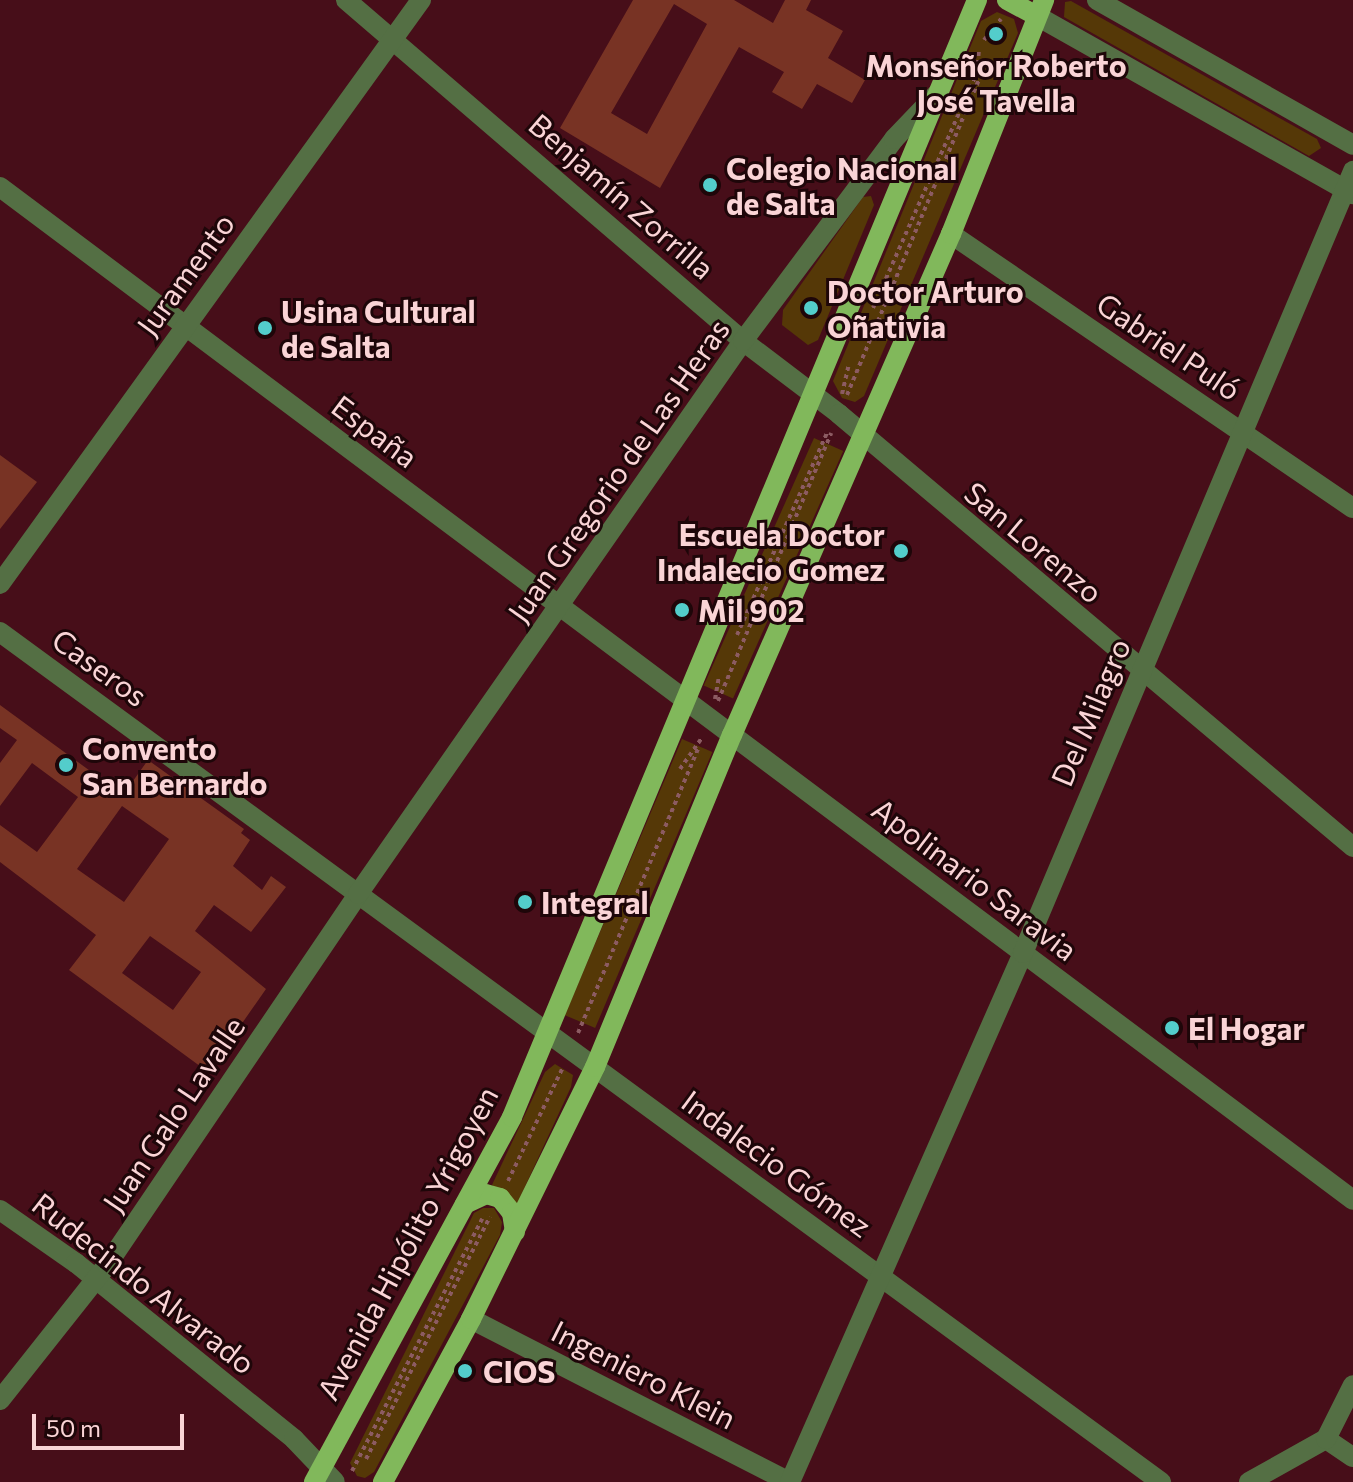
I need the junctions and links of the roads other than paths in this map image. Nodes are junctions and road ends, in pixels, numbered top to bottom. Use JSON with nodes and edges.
{"nodes":[{"id":1,"x":346,"y":0,"type":"edge"},
{"id":2,"x":421,"y":0,"type":"edge"},
{"id":3,"x":977,"y":0,"type":"edge"},
{"id":4,"x":1007,"y":0,"type":"edge"},
{"id":5,"x":1097,"y":0,"type":"edge"},
{"id":6,"x":1041,"y":8,"type":"edge"},
{"id":7,"x":393,"y":39,"type":"junction"},
{"id":8,"x":940,"y":92,"type":"junction"},
{"id":9,"x":1353,"y":145,"type":"edge"},
{"id":10,"x":1351,"y":185,"type":"edge"},
{"id":11,"x":0,"y":187,"type":"edge"},
{"id":12,"x":951,"y":234,"type":"junction"},
{"id":13,"x":185,"y":325,"type":"junction"},
{"id":14,"x":743,"y":341,"type":"junction"},
{"id":15,"x":815,"y":397,"type":"junction"},
{"id":16,"x":1242,"y":432,"type":"junction"},
{"id":17,"x":861,"y":435,"type":"junction"},
{"id":18,"x":1353,"y":508,"type":"edge"},
{"id":19,"x":0,"y":584,"type":"edge"},
{"id":20,"x":560,"y":607,"type":"junction"},
{"id":21,"x":0,"y":632,"type":"edge"},
{"id":22,"x":1139,"y":670,"type":"junction"},
{"id":23,"x":686,"y":706,"type":"junction"},
{"id":24,"x":732,"y":735,"type":"junction"},
{"id":25,"x":1353,"y":847,"type":"edge"},
{"id":26,"x":358,"y":894,"type":"junction"},
{"id":27,"x":1023,"y":953,"type":"junction"},
{"id":28,"x":548,"y":1030,"type":"junction"},
{"id":29,"x":595,"y":1067,"type":"junction"},
{"id":30,"x":1353,"y":1200,"type":"edge"},
{"id":31,"x":465,"y":1204,"type":"junction"},
{"id":32,"x":0,"y":1210,"type":"edge"},
{"id":33,"x":515,"y":1232,"type":"junction"},
{"id":34,"x":880,"y":1275,"type":"junction"},
{"id":35,"x":97,"y":1279,"type":"junction"},
{"id":36,"x":471,"y":1319,"type":"junction"},
{"id":37,"x":1353,"y":1385,"type":"edge"},
{"id":38,"x":0,"y":1400,"type":"edge"},
{"id":39,"x":1326,"y":1439,"type":"junction"},
{"id":40,"x":1353,"y":1457,"type":"edge"},
{"id":41,"x":323,"y":1477,"type":"edge"},
{"id":42,"x":383,"y":1482,"type":"edge"},
{"id":43,"x":789,"y":1482,"type":"edge"},
{"id":44,"x":1161,"y":1482,"type":"edge"},
{"id":45,"x":1249,"y":1482,"type":"edge"}],
"edges":[{"from":1,"to":7,"type":"street","name":"Benjamín Zorrilla"},
{"from":2,"to":7,"type":"street","name":"Juramento"},
{"from":3,"to":8,"type":"main road","name":"Avenida Hipólito Yrigoyen"},
{"from":4,"to":6,"type":"main road"},
{"from":5,"to":9,"type":"street"},
{"from":6,"to":10,"type":"street"},
{"from":6,"to":12,"type":"main road"},
{"from":7,"to":13,"type":"street","name":"Juramento"},
{"from":7,"to":14,"type":"street","name":"Benjamín Zorrilla"},
{"from":8,"to":14,"type":"street","name":"Juan Gregorio de Las Heras"},
{"from":8,"to":15,"type":"main road","name":"Avenida Hipólito Yrigoyen"},
{"from":10,"to":16,"type":"street","name":"Del Milagro"},
{"from":11,"to":13,"type":"street","name":"España"},
{"from":12,"to":16,"type":"street","name":"Gabriel Puló"},
{"from":12,"to":17,"type":"main road"},
{"from":13,"to":19,"type":"street","name":"Juramento"},
{"from":13,"to":20,"type":"street","name":"España"},
{"from":14,"to":15,"type":"street","name":"Benjamín Zorrilla"},
{"from":14,"to":20,"type":"street","name":"Juan Gregorio de Las Heras"},
{"from":15,"to":17,"type":"street","name":"Benjamín Zorrilla"},
{"from":15,"to":23,"type":"main road","name":"Avenida Hipólito Yrigoyen"},
{"from":16,"to":18,"type":"street","name":"Gabriel Puló"},
{"from":16,"to":22,"type":"street","name":"Del Milagro"},
{"from":17,"to":22,"type":"street","name":"San Lorenzo"},
{"from":17,"to":24,"type":"main road"},
{"from":20,"to":23,"type":"street","name":"Apolinario Saravia"},
{"from":20,"to":26,"type":"street","name":"Juan Gregorio de Las Heras"},
{"from":21,"to":26,"type":"street","name":"Caseros"},
{"from":22,"to":25,"type":"street","name":"San Lorenzo"},
{"from":22,"to":27,"type":"street","name":"Del Milagro"},
{"from":23,"to":24,"type":"street","name":"Apolinario Saravia"},
{"from":23,"to":28,"type":"main road","name":"Avenida Hipólito Yrigoyen"},
{"from":24,"to":27,"type":"street","name":"Apolinario Saravia"},
{"from":24,"to":29,"type":"main road"},
{"from":26,"to":28,"type":"street","name":"Indalecio Gómez"},
{"from":26,"to":35,"type":"street","name":"Juan Galo Lavalle"},
{"from":27,"to":30,"type":"street","name":"Apolinario Saravia"},
{"from":27,"to":34,"type":"street","name":"Del Milagro"},
{"from":28,"to":29,"type":"street","name":"Indalecio Gómez"},
{"from":28,"to":31,"type":"main road","name":"Avenida Hipólito Yrigoyen"},
{"from":29,"to":33,"type":"main road"},
{"from":29,"to":34,"type":"street","name":"Indalecio Gómez"},
{"from":31,"to":33,"type":"main road"},
{"from":31,"to":41,"type":"main road","name":"Avenida Hipólito Yrigoyen"},
{"from":32,"to":35,"type":"street","name":"Rudecindo Alvarado"},
{"from":33,"to":36,"type":"main road"},
{"from":34,"to":43,"type":"street","name":"Del Milagro"},
{"from":34,"to":44,"type":"street","name":"Indalecio Gómez"},
{"from":35,"to":38,"type":"street","name":"Juan Galo Lavalle"},
{"from":35,"to":41,"type":"street","name":"Rudecindo Alvarado"},
{"from":36,"to":42,"type":"main road"},
{"from":36,"to":43,"type":"street","name":"Ingeniero Klein"},
{"from":37,"to":39,"type":"street"},
{"from":39,"to":40,"type":"street"},
{"from":39,"to":45,"type":"street"}]}
